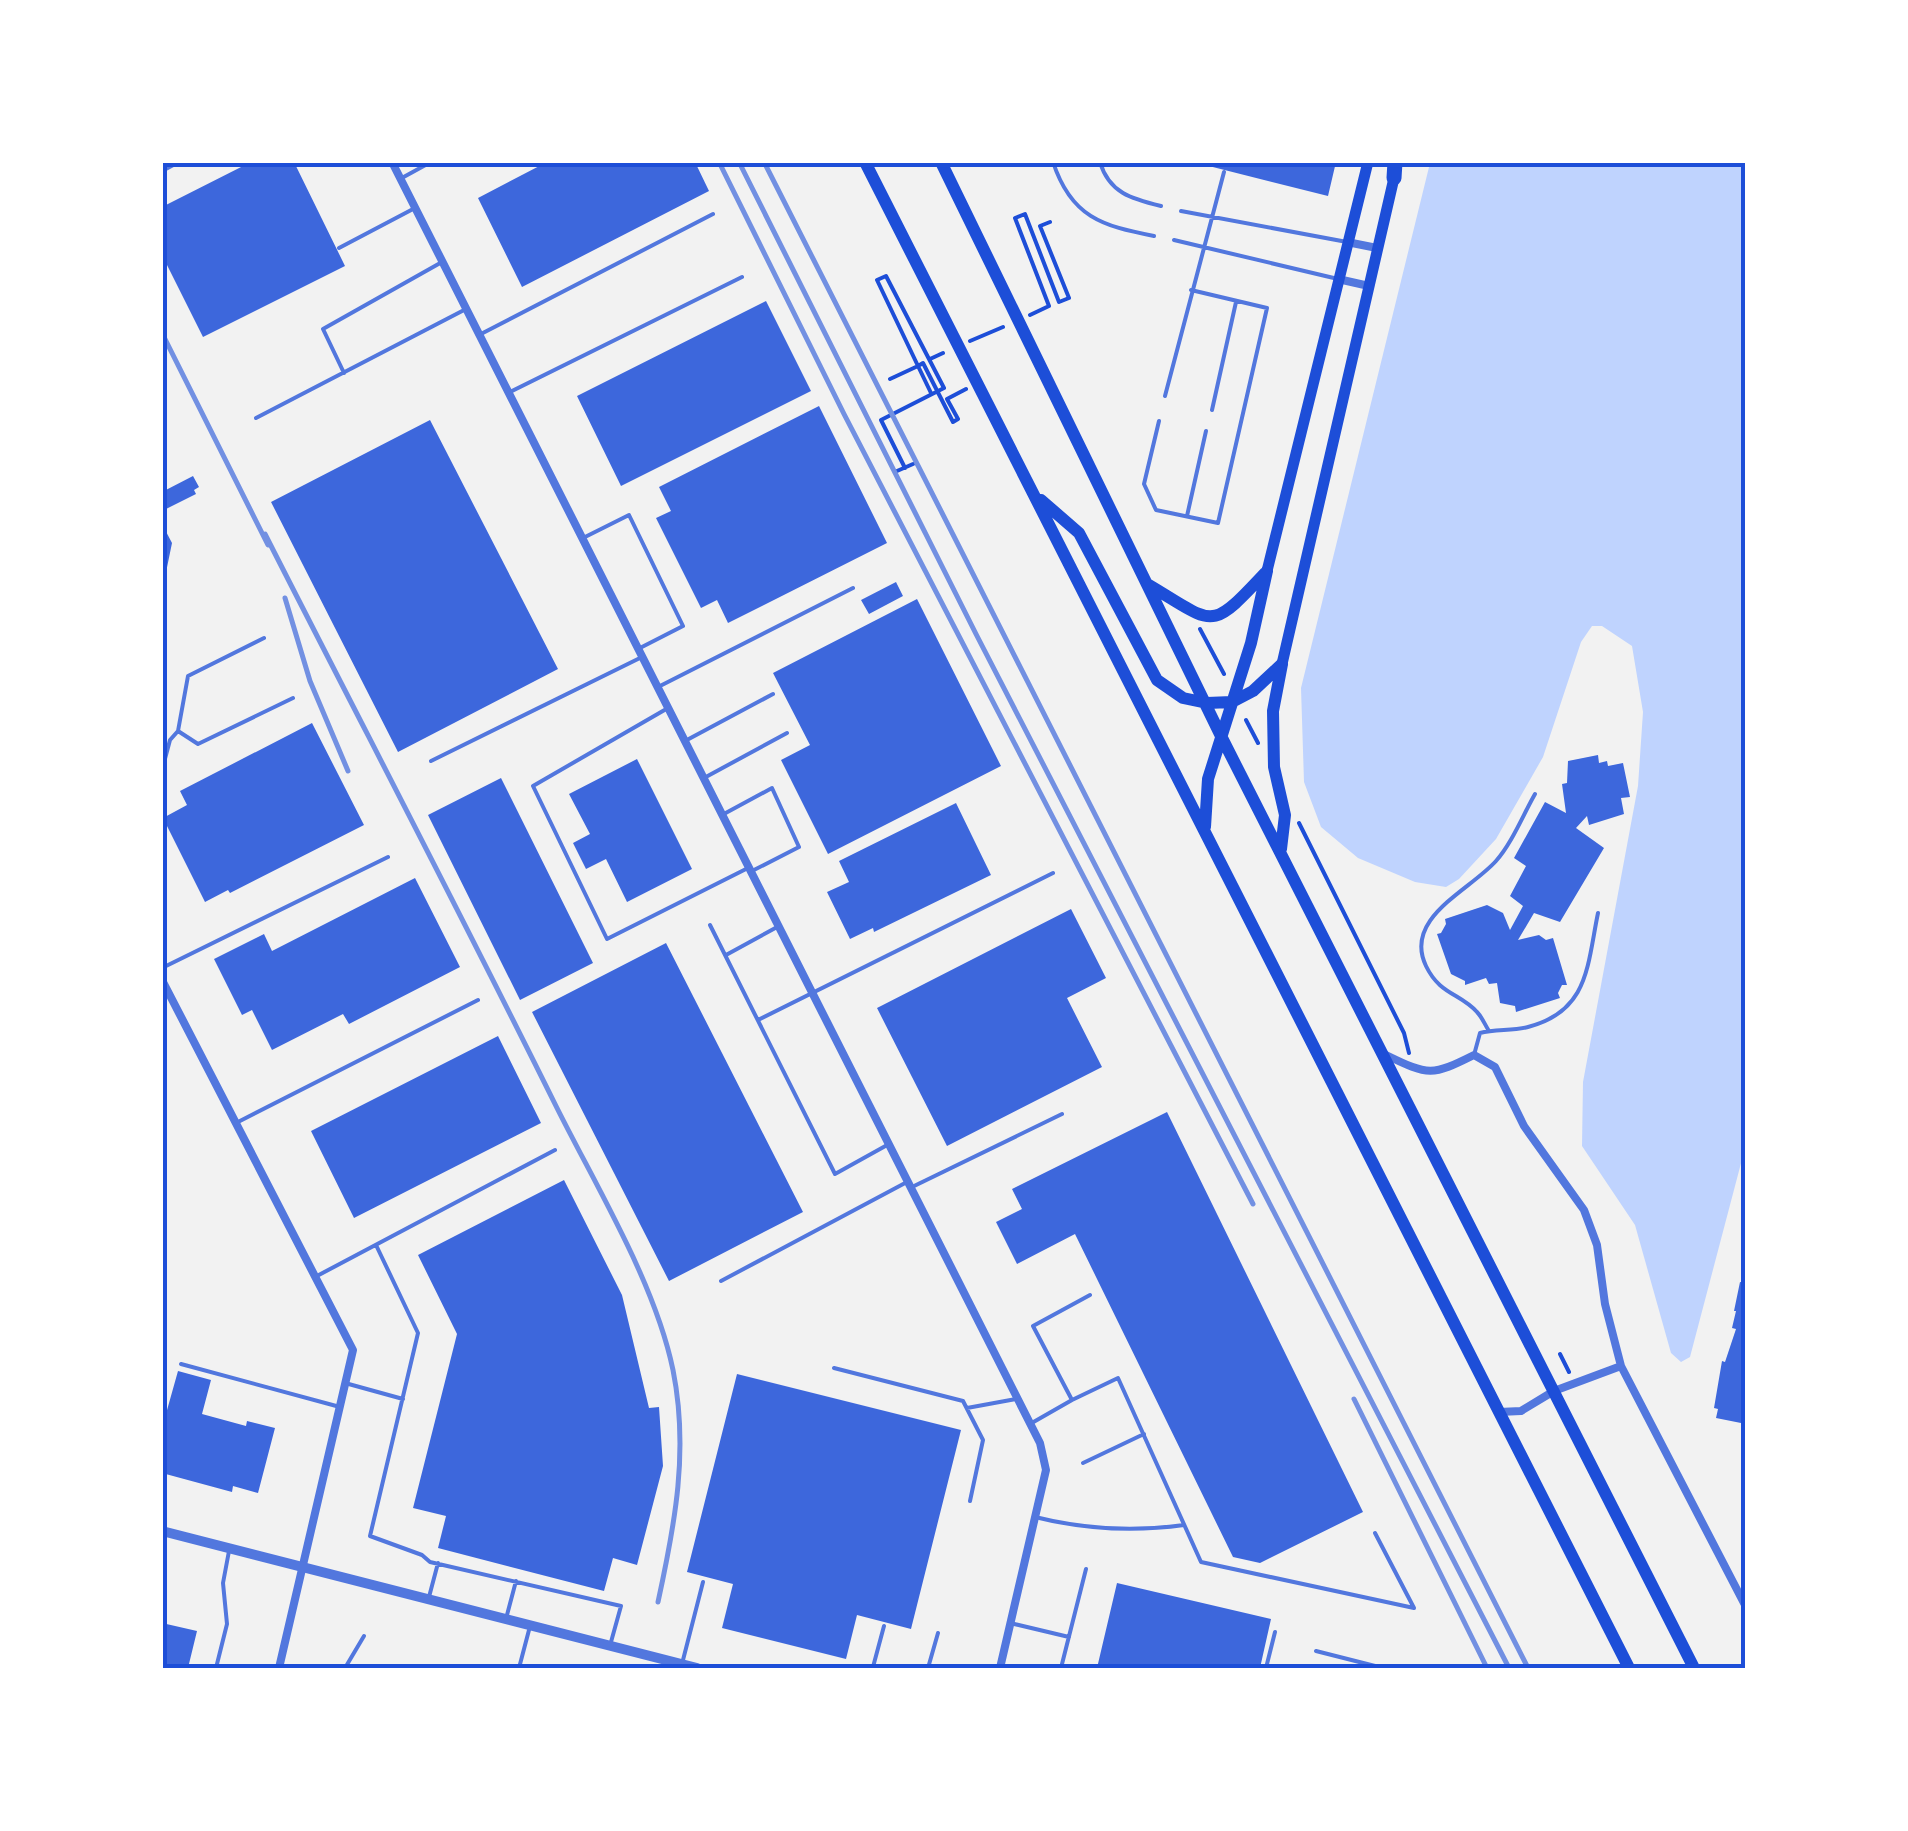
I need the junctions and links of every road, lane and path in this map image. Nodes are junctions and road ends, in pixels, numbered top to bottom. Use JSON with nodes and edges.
{"nodes":[{"id":1,"x":180,"y":162,"type":"edge"},
{"id":2,"x":392,"y":162,"type":"edge"},
{"id":3,"x":431,"y":162,"type":"edge"},
{"id":4,"x":865,"y":162,"type":"edge"},
{"id":5,"x":941,"y":162,"type":"edge"},
{"id":6,"x":1053,"y":162,"type":"edge"},
{"id":7,"x":1100,"y":162,"type":"edge"},
{"id":8,"x":1368,"y":162,"type":"edge"},
{"id":9,"x":1397,"y":168,"type":"edge"},
{"id":10,"x":162,"y":171,"type":"edge"},
{"id":11,"x":1224,"y":172,"type":"dead end"},
{"id":12,"x":400,"y":179,"type":"junction"},
{"id":13,"x":1161,"y":206,"type":"dead end"},
{"id":14,"x":415,"y":208,"type":"junction"},
{"id":15,"x":1180,"y":211,"type":"dead end"},
{"id":16,"x":713,"y":214,"type":"dead end"},
{"id":17,"x":1214,"y":217,"type":"junction"},
{"id":18,"x":1050,"y":222,"type":"dead end"},
{"id":19,"x":1154,"y":236,"type":"dead end"},
{"id":20,"x":1174,"y":240,"type":"dead end"},
{"id":21,"x":1347,"y":242,"type":"junction"},
{"id":22,"x":1204,"y":246,"type":"junction"},
{"id":23,"x":338,"y":248,"type":"dead end"},
{"id":24,"x":1377,"y":248,"type":"junction"},
{"id":25,"x":442,"y":262,"type":"junction"},
{"id":26,"x":742,"y":277,"type":"dead end"},
{"id":27,"x":1338,"y":278,"type":"junction"},
{"id":28,"x":1369,"y":286,"type":"junction"},
{"id":29,"x":1191,"y":290,"type":"junction"},
{"id":30,"x":1236,"y":301,"type":"junction"},
{"id":31,"x":466,"y":309,"type":"junction"},
{"id":32,"x":480,"y":335,"type":"junction"},
{"id":33,"x":964,"y":344,"type":"dead end"},
{"id":34,"x":946,"y":352,"type":"dead end"},
{"id":35,"x":930,"y":359,"type":"junction"},
{"id":36,"x":918,"y":366,"type":"junction"},
{"id":37,"x":344,"y":373,"type":"junction"},
{"id":38,"x":890,"y":379,"type":"dead end"},
{"id":39,"x":978,"y":384,"type":"junction"},
{"id":40,"x":508,"y":393,"type":"junction"},
{"id":41,"x":932,"y":394,"type":"junction"},
{"id":42,"x":1165,"y":396,"type":"dead end"},
{"id":43,"x":1212,"y":410,"type":"dead end"},
{"id":44,"x":256,"y":418,"type":"dead end"},
{"id":45,"x":1159,"y":420,"type":"dead end"},
{"id":46,"x":1206,"y":431,"type":"dead end"},
{"id":47,"x":912,"y":464,"type":"dead end"},
{"id":48,"x":905,"y":468,"type":"junction"},
{"id":49,"x":898,"y":471,"type":"dead end"},
{"id":50,"x":1035,"y":496,"type":"junction"},
{"id":51,"x":1186,"y":516,"type":"junction"},
{"id":52,"x":582,"y":538,"type":"junction"},
{"id":53,"x":1267,"y":571,"type":"junction"},
{"id":54,"x":1147,"y":584,"type":"junction"},
{"id":55,"x":853,"y":588,"type":"dead end"},
{"id":56,"x":1200,"y":629,"type":"dead end"},
{"id":57,"x":264,"y":638,"type":"dead end"},
{"id":58,"x":640,"y":653,"type":"junction"},
{"id":59,"x":1282,"y":664,"type":"junction"},
{"id":60,"x":1225,"y":676,"type":"dead end"},
{"id":61,"x":658,"y":687,"type":"junction"},
{"id":62,"x":773,"y":694,"type":"dead end"},
{"id":63,"x":293,"y":698,"type":"dead end"},
{"id":64,"x":1232,"y":702,"type":"junction"},
{"id":65,"x":1206,"y":703,"type":"junction"},
{"id":66,"x":668,"y":708,"type":"junction"},
{"id":67,"x":1246,"y":720,"type":"dead end"},
{"id":68,"x":178,"y":731,"type":"junction"},
{"id":69,"x":787,"y":732,"type":"dead end"},
{"id":70,"x":1220,"y":734,"type":"junction"},
{"id":71,"x":162,"y":738,"type":"edge"},
{"id":72,"x":170,"y":740,"type":"junction"},
{"id":73,"x":685,"y":741,"type":"junction"},
{"id":74,"x":1263,"y":753,"type":"dead end"},
{"id":75,"x":431,"y":761,"type":"dead end"},
{"id":76,"x":162,"y":770,"type":"edge"},
{"id":77,"x":704,"y":778,"type":"junction"},
{"id":78,"x":1535,"y":794,"type":"dead end"},
{"id":79,"x":722,"y":814,"type":"junction"},
{"id":80,"x":1297,"y":818,"type":"dead end"},
{"id":81,"x":1204,"y":830,"type":"junction"},
{"id":82,"x":1281,"y":851,"type":"junction"},
{"id":83,"x":388,"y":857,"type":"dead end"},
{"id":84,"x":750,"y":869,"type":"junction"},
{"id":85,"x":1053,"y":873,"type":"dead end"},
{"id":86,"x":1598,"y":913,"type":"dead end"},
{"id":87,"x":710,"y":925,"type":"dead end"},
{"id":88,"x":780,"y":926,"type":"junction"},
{"id":89,"x":726,"y":955,"type":"junction"},
{"id":90,"x":162,"y":968,"type":"edge"},
{"id":91,"x":162,"y":980,"type":"edge"},
{"id":92,"x":812,"y":992,"type":"junction"},
{"id":93,"x":478,"y":1000,"type":"dead end"},
{"id":94,"x":758,"y":1020,"type":"junction"},
{"id":95,"x":1489,"y":1031,"type":"junction"},
{"id":96,"x":1384,"y":1054,"type":"junction"},
{"id":97,"x":1474,"y":1055,"type":"junction"},
{"id":98,"x":1412,"y":1060,"type":"dead end"},
{"id":99,"x":1062,"y":1114,"type":"dead end"},
{"id":100,"x":236,"y":1123,"type":"junction"},
{"id":101,"x":889,"y":1144,"type":"junction"},
{"id":102,"x":555,"y":1150,"type":"dead end"},
{"id":103,"x":909,"y":1185,"type":"junction"},
{"id":104,"x":376,"y":1244,"type":"junction"},
{"id":105,"x":315,"y":1277,"type":"junction"},
{"id":106,"x":721,"y":1281,"type":"dead end"},
{"id":107,"x":1090,"y":1295,"type":"dead end"},
{"id":108,"x":1560,"y":1354,"type":"dead end"},
{"id":109,"x":182,"y":1364,"type":"dead end"},
{"id":110,"x":1621,"y":1366,"type":"junction"},
{"id":111,"x":834,"y":1368,"type":"dead end"},
{"id":112,"x":1574,"y":1382,"type":"junction"},
{"id":113,"x":345,"y":1383,"type":"junction"},
{"id":114,"x":1554,"y":1391,"type":"junction"},
{"id":115,"x":403,"y":1399,"type":"junction"},
{"id":116,"x":1018,"y":1399,"type":"junction"},
{"id":117,"x":1072,"y":1400,"type":"junction"},
{"id":118,"x":340,"y":1407,"type":"junction"},
{"id":119,"x":967,"y":1408,"type":"junction"},
{"id":120,"x":1499,"y":1412,"type":"junction"},
{"id":121,"x":1030,"y":1424,"type":"junction"},
{"id":122,"x":1144,"y":1434,"type":"junction"},
{"id":123,"x":1083,"y":1463,"type":"dead end"},
{"id":124,"x":970,"y":1501,"type":"dead end"},
{"id":125,"x":1035,"y":1517,"type":"junction"},
{"id":126,"x":1185,"y":1525,"type":"junction"},
{"id":127,"x":162,"y":1532,"type":"edge"},
{"id":128,"x":1375,"y":1533,"type":"dead end"},
{"id":129,"x":230,"y":1548,"type":"junction"},
{"id":130,"x":438,"y":1563,"type":"junction"},
{"id":131,"x":303,"y":1566,"type":"junction"},
{"id":132,"x":1086,"y":1568,"type":"dead end"},
{"id":133,"x":516,"y":1582,"type":"junction"},
{"id":134,"x":702,"y":1582,"type":"dead end"},
{"id":135,"x":429,"y":1598,"type":"junction"},
{"id":136,"x":1746,"y":1607,"type":"edge"},
{"id":137,"x":506,"y":1619,"type":"junction"},
{"id":138,"x":1010,"y":1623,"type":"junction"},
{"id":139,"x":531,"y":1625,"type":"junction"},
{"id":140,"x":884,"y":1626,"type":"dead end"},
{"id":141,"x":1275,"y":1632,"type":"dead end"},
{"id":142,"x":938,"y":1633,"type":"dead end"},
{"id":143,"x":364,"y":1636,"type":"dead end"},
{"id":144,"x":1069,"y":1637,"type":"junction"},
{"id":145,"x":610,"y":1646,"type":"junction"},
{"id":146,"x":1316,"y":1651,"type":"dead end"},
{"id":147,"x":682,"y":1666,"type":"edge"},
{"id":148,"x":216,"y":1668,"type":"edge"},
{"id":149,"x":279,"y":1668,"type":"edge"},
{"id":150,"x":345,"y":1668,"type":"edge"},
{"id":151,"x":519,"y":1668,"type":"edge"},
{"id":152,"x":697,"y":1668,"type":"edge"},
{"id":153,"x":879,"y":1668,"type":"edge"},
{"id":154,"x":928,"y":1668,"type":"edge"},
{"id":155,"x":1000,"y":1668,"type":"edge"},
{"id":156,"x":1061,"y":1668,"type":"edge"},
{"id":157,"x":1266,"y":1668,"type":"edge"},
{"id":158,"x":1384,"y":1668,"type":"edge"},
{"id":159,"x":1629,"y":1668,"type":"edge"},
{"id":160,"x":1694,"y":1668,"type":"edge"}],
"edges":[{"from":1,"to":10,"type":"lane"},
{"from":2,"to":12,"type":"street"},
{"from":3,"to":12,"type":"lane"},
{"from":4,"to":39,"type":"main road"},
{"from":5,"to":54,"type":"main road"},
{"from":6,"to":19,"type":"lane"},
{"from":7,"to":13,"type":"lane"},
{"from":8,"to":21,"type":"main road"},
{"from":9,"to":24,"type":"main road"},
{"from":11,"to":17,"type":"lane"},
{"from":12,"to":14,"type":"street"},
{"from":14,"to":23,"type":"lane"},
{"from":14,"to":25,"type":"street"},
{"from":15,"to":17,"type":"lane"},
{"from":16,"to":32,"type":"lane"},
{"from":17,"to":21,"type":"lane"},
{"from":17,"to":22,"type":"lane"},
{"from":18,"to":33,"type":"path"},
{"from":20,"to":22,"type":"lane"},
{"from":21,"to":24,"type":"street"},
{"from":21,"to":27,"type":"main road"},
{"from":22,"to":27,"type":"lane"},
{"from":22,"to":29,"type":"lane"},
{"from":24,"to":28,"type":"main road"},
{"from":25,"to":31,"type":"street"},
{"from":25,"to":37,"type":"lane"},
{"from":26,"to":40,"type":"lane"},
{"from":27,"to":28,"type":"street"},
{"from":27,"to":53,"type":"main road"},
{"from":28,"to":59,"type":"main road"},
{"from":29,"to":30,"type":"lane"},
{"from":29,"to":42,"type":"lane"},
{"from":30,"to":43,"type":"lane"},
{"from":30,"to":51,"type":"lane"},
{"from":31,"to":32,"type":"street"},
{"from":31,"to":37,"type":"lane"},
{"from":32,"to":40,"type":"street"},
{"from":34,"to":35,"type":"path"},
{"from":35,"to":36,"type":"path"},
{"from":35,"to":41,"type":"path"},
{"from":36,"to":38,"type":"path"},
{"from":36,"to":39,"type":"path"},
{"from":36,"to":41,"type":"path"},
{"from":37,"to":44,"type":"lane"},
{"from":39,"to":50,"type":"main road"},
{"from":40,"to":52,"type":"street"},
{"from":41,"to":48,"type":"path"},
{"from":45,"to":51,"type":"lane"},
{"from":46,"to":51,"type":"lane"},
{"from":47,"to":48,"type":"path"},
{"from":48,"to":49,"type":"path"},
{"from":50,"to":65,"type":"main road"},
{"from":50,"to":81,"type":"main road"},
{"from":52,"to":58,"type":"street"},
{"from":52,"to":58,"type":"lane"},
{"from":53,"to":54,"type":"main road"},
{"from":53,"to":64,"type":"main road"},
{"from":54,"to":65,"type":"main road"},
{"from":55,"to":61,"type":"lane"},
{"from":56,"to":60,"type":"path"},
{"from":57,"to":68,"type":"lane"},
{"from":58,"to":61,"type":"street"},
{"from":58,"to":75,"type":"lane"},
{"from":59,"to":64,"type":"main road"},
{"from":59,"to":82,"type":"main road"},
{"from":61,"to":66,"type":"street"},
{"from":62,"to":73,"type":"lane"},
{"from":63,"to":68,"type":"lane"},
{"from":64,"to":65,"type":"main road"},
{"from":64,"to":70,"type":"main road"},
{"from":65,"to":70,"type":"main road"},
{"from":66,"to":73,"type":"street"},
{"from":66,"to":84,"type":"lane"},
{"from":67,"to":74,"type":"path"},
{"from":68,"to":72,"type":"lane"},
{"from":69,"to":77,"type":"lane"},
{"from":70,"to":81,"type":"main road"},
{"from":70,"to":82,"type":"main road"},
{"from":71,"to":72,"type":"lane"},
{"from":72,"to":76,"type":"lane"},
{"from":73,"to":77,"type":"street"},
{"from":77,"to":79,"type":"street"},
{"from":78,"to":95,"type":"lane"},
{"from":79,"to":84,"type":"street"},
{"from":79,"to":84,"type":"lane"},
{"from":80,"to":98,"type":"path"},
{"from":81,"to":120,"type":"main road"},
{"from":82,"to":96,"type":"main road"},
{"from":83,"to":90,"type":"lane"},
{"from":84,"to":88,"type":"street"},
{"from":85,"to":92,"type":"lane"},
{"from":86,"to":95,"type":"lane"},
{"from":87,"to":89,"type":"lane"},
{"from":88,"to":89,"type":"lane"},
{"from":88,"to":92,"type":"street"},
{"from":89,"to":94,"type":"lane"},
{"from":91,"to":100,"type":"street"},
{"from":92,"to":94,"type":"lane"},
{"from":92,"to":101,"type":"street"},
{"from":93,"to":100,"type":"lane"},
{"from":94,"to":101,"type":"lane"},
{"from":95,"to":97,"type":"lane"},
{"from":96,"to":97,"type":"street"},
{"from":96,"to":114,"type":"main road"},
{"from":97,"to":110,"type":"street"},
{"from":99,"to":103,"type":"lane"},
{"from":100,"to":105,"type":"street"},
{"from":101,"to":103,"type":"street"},
{"from":102,"to":104,"type":"lane"},
{"from":103,"to":106,"type":"lane"},
{"from":103,"to":116,"type":"street"},
{"from":104,"to":105,"type":"lane"},
{"from":104,"to":115,"type":"lane"},
{"from":105,"to":113,"type":"street"},
{"from":107,"to":117,"type":"lane"},
{"from":108,"to":112,"type":"path"},
{"from":109,"to":118,"type":"lane"},
{"from":110,"to":112,"type":"street"},
{"from":110,"to":136,"type":"street"},
{"from":111,"to":119,"type":"lane"},
{"from":112,"to":114,"type":"street"},
{"from":113,"to":115,"type":"lane"},
{"from":113,"to":118,"type":"street"},
{"from":114,"to":120,"type":"street"},
{"from":114,"to":160,"type":"main road"},
{"from":115,"to":130,"type":"lane"},
{"from":116,"to":119,"type":"lane"},
{"from":116,"to":121,"type":"street"},
{"from":117,"to":121,"type":"lane"},
{"from":117,"to":122,"type":"lane"},
{"from":118,"to":131,"type":"street"},
{"from":119,"to":124,"type":"lane"},
{"from":120,"to":159,"type":"main road"},
{"from":121,"to":125,"type":"street"},
{"from":122,"to":123,"type":"lane"},
{"from":122,"to":126,"type":"lane"},
{"from":125,"to":126,"type":"lane"},
{"from":125,"to":138,"type":"street"},
{"from":126,"to":128,"type":"lane"},
{"from":127,"to":129,"type":"street"},
{"from":129,"to":131,"type":"street"},
{"from":129,"to":148,"type":"lane"},
{"from":130,"to":133,"type":"lane"},
{"from":130,"to":135,"type":"lane"},
{"from":131,"to":135,"type":"street"},
{"from":131,"to":149,"type":"street"},
{"from":132,"to":144,"type":"lane"},
{"from":133,"to":137,"type":"lane"},
{"from":133,"to":145,"type":"lane"},
{"from":134,"to":147,"type":"lane"},
{"from":135,"to":137,"type":"street"},
{"from":137,"to":139,"type":"street"},
{"from":138,"to":144,"type":"lane"},
{"from":138,"to":155,"type":"street"},
{"from":139,"to":145,"type":"street"},
{"from":139,"to":151,"type":"lane"},
{"from":140,"to":153,"type":"lane"},
{"from":141,"to":157,"type":"lane"},
{"from":142,"to":154,"type":"lane"},
{"from":143,"to":150,"type":"lane"},
{"from":144,"to":156,"type":"lane"},
{"from":145,"to":147,"type":"street"},
{"from":146,"to":158,"type":"lane"},
{"from":147,"to":152,"type":"street"}]}
